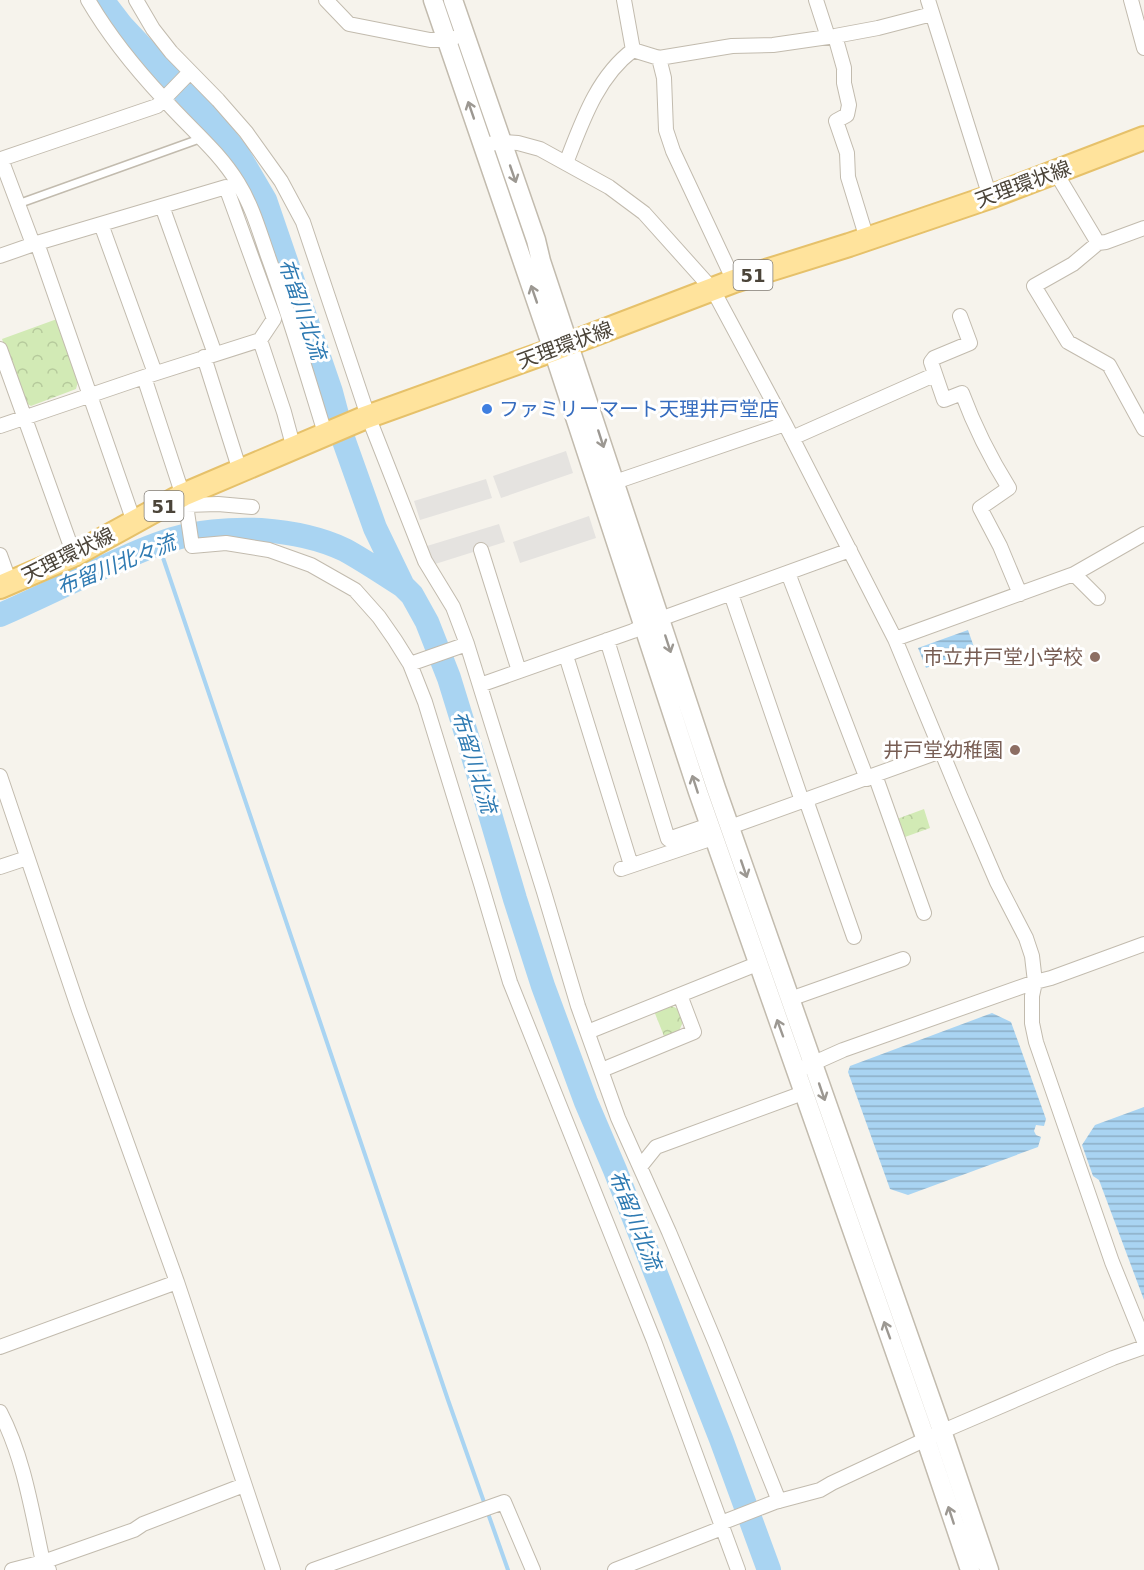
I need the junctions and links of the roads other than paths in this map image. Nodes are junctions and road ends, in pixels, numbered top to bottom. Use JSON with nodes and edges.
{"nodes":[{"id":1,"x":88,"y":0,"type":"edge"},
{"id":2,"x":136,"y":0,"type":"edge"},
{"id":3,"x":326,"y":0,"type":"edge"},
{"id":4,"x":433,"y":0,"type":"edge"},
{"id":5,"x":453,"y":0,"type":"edge"},
{"id":6,"x":624,"y":0,"type":"edge"},
{"id":7,"x":816,"y":0,"type":"edge"},
{"id":8,"x":1131,"y":0,"type":"edge"},
{"id":9,"x":930,"y":7,"type":"edge"},
{"id":10,"x":456,"y":37,"type":"junction"},
{"id":11,"x":831,"y":37,"type":"junction"},
{"id":12,"x":1144,"y":48,"type":"edge"},
{"id":13,"x":633,"y":50,"type":"junction"},
{"id":14,"x":659,"y":58,"type":"junction"},
{"id":15,"x":188,"y":73,"type":"junction"},
{"id":16,"x":166,"y":97,"type":"junction"},
{"id":17,"x":202,"y":138,"type":"junction"},
{"id":18,"x":1144,"y":138,"type":"edge"},
{"id":19,"x":502,"y":142,"type":"junction"},
{"id":20,"x":483,"y":145,"type":"junction"},
{"id":21,"x":566,"y":163,"type":"junction"},
{"id":22,"x":1056,"y":173,"type":"junction"},
{"id":23,"x":6,"y":188,"type":"edge"},
{"id":24,"x":990,"y":197,"type":"junction"},
{"id":25,"x":18,"y":204,"type":"junction"},
{"id":26,"x":162,"y":206,"type":"junction"},
{"id":27,"x":100,"y":224,"type":"junction"},
{"id":28,"x":1144,"y":228,"type":"edge"},
{"id":29,"x":867,"y":239,"type":"junction"},
{"id":30,"x":1098,"y":243,"type":"junction"},
{"id":31,"x":35,"y":244,"type":"junction"},
{"id":32,"x":0,"y":256,"type":"edge"},
{"id":33,"x":734,"y":281,"type":"junction"},
{"id":34,"x":713,"y":290,"type":"junction"},
{"id":35,"x":960,"y":316,"type":"dead end"},
{"id":36,"x":260,"y":340,"type":"junction"},
{"id":37,"x":561,"y":347,"type":"junction"},
{"id":38,"x":0,"y":349,"type":"edge"},
{"id":39,"x":210,"y":356,"type":"junction"},
{"id":40,"x":150,"y":375,"type":"junction"},
{"id":41,"x":934,"y":375,"type":"junction"},
{"id":42,"x":91,"y":395,"type":"junction"},
{"id":43,"x":366,"y":417,"type":"junction"},
{"id":44,"x":24,"y":418,"type":"junction"},
{"id":45,"x":785,"y":424,"type":"junction"},
{"id":46,"x":0,"y":426,"type":"edge"},
{"id":47,"x":1144,"y":429,"type":"edge"},
{"id":48,"x":328,"y":432,"type":"junction"},
{"id":49,"x":792,"y":438,"type":"junction"},
{"id":50,"x":294,"y":449,"type":"junction"},
{"id":51,"x":240,"y":471,"type":"junction"},
{"id":52,"x":615,"y":482,"type":"junction"},
{"id":53,"x":186,"y":504,"type":"junction"},
{"id":54,"x":252,"y":507,"type":"dead end"},
{"id":55,"x":135,"y":522,"type":"junction"},
{"id":56,"x":1144,"y":534,"type":"edge"},
{"id":57,"x":481,"y":550,"type":"dead end"},
{"id":58,"x":850,"y":550,"type":"junction"},
{"id":59,"x":0,"y":555,"type":"edge"},
{"id":60,"x":74,"y":555,"type":"junction"},
{"id":61,"x":788,"y":573,"type":"junction"},
{"id":62,"x":1074,"y":574,"type":"junction"},
{"id":63,"x":5,"y":585,"type":"edge"},
{"id":64,"x":731,"y":594,"type":"junction"},
{"id":65,"x":1020,"y":594,"type":"junction"},
{"id":66,"x":1098,"y":598,"type":"dead end"},
{"id":67,"x":660,"y":619,"type":"junction"},
{"id":68,"x":644,"y":627,"type":"junction"},
{"id":69,"x":895,"y":639,"type":"junction"},
{"id":70,"x":607,"y":640,"type":"junction"},
{"id":71,"x":465,"y":645,"type":"junction"},
{"id":72,"x":568,"y":662,"type":"dead end"},
{"id":73,"x":412,"y":663,"type":"junction"},
{"id":74,"x":519,"y":671,"type":"junction"},
{"id":75,"x":480,"y":685,"type":"junction"},
{"id":76,"x":941,"y":751,"type":"junction"},
{"id":77,"x":0,"y":776,"type":"edge"},
{"id":78,"x":871,"y":777,"type":"junction"},
{"id":79,"x":804,"y":800,"type":"junction"},
{"id":80,"x":730,"y":827,"type":"junction"},
{"id":81,"x":711,"y":832,"type":"junction"},
{"id":82,"x":27,"y":858,"type":"junction"},
{"id":83,"x":0,"y":867,"type":"edge"},
{"id":84,"x":924,"y":913,"type":"dead end"},
{"id":85,"x":854,"y":937,"type":"dead end"},
{"id":86,"x":1144,"y":944,"type":"edge"},
{"id":87,"x":903,"y":959,"type":"dead end"},
{"id":88,"x":757,"y":964,"type":"junction"},
{"id":89,"x":1035,"y":982,"type":"junction"},
{"id":90,"x":680,"y":995,"type":"junction"},
{"id":91,"x":790,"y":999,"type":"junction"},
{"id":92,"x":595,"y":1029,"type":"dead end"},
{"id":93,"x":813,"y":1064,"type":"junction"},
{"id":94,"x":609,"y":1067,"type":"dead end"},
{"id":95,"x":795,"y":1071,"type":"junction"},
{"id":96,"x":803,"y":1093,"type":"junction"},
{"id":97,"x":640,"y":1167,"type":"junction"},
{"id":98,"x":177,"y":1282,"type":"junction"},
{"id":99,"x":1144,"y":1341,"type":"edge"},
{"id":100,"x":0,"y":1347,"type":"edge"},
{"id":101,"x":1144,"y":1347,"type":"edge"},
{"id":102,"x":0,"y":1412,"type":"edge"},
{"id":103,"x":934,"y":1436,"type":"junction"},
{"id":104,"x":244,"y":1485,"type":"junction"},
{"id":105,"x":777,"y":1502,"type":"junction"},
{"id":106,"x":723,"y":1524,"type":"junction"},
{"id":107,"x":46,"y":1566,"type":"edge"},
{"id":108,"x":12,"y":1570,"type":"edge"},
{"id":109,"x":273,"y":1570,"type":"edge"},
{"id":110,"x":313,"y":1570,"type":"edge"},
{"id":111,"x":533,"y":1570,"type":"edge"},
{"id":112,"x":615,"y":1570,"type":"edge"},
{"id":113,"x":738,"y":1570,"type":"edge"},
{"id":114,"x":970,"y":1570,"type":"edge"},
{"id":115,"x":989,"y":1570,"type":"edge"}],
"edges":[{"from":1,"to":16,"type":"street"},
{"from":2,"to":15,"type":"street"},
{"from":3,"to":10,"type":"street"},
{"from":4,"to":10,"type":"street"},
{"from":5,"to":10,"type":"street"},
{"from":6,"to":13,"type":"street"},
{"from":7,"to":11,"type":"street"},
{"from":8,"to":12,"type":"street"},
{"from":9,"to":11,"type":"street"},
{"from":9,"to":24,"type":"street"},
{"from":10,"to":19,"type":"street"},
{"from":20,"to":10,"type":"street","one_way":true},
{"from":11,"to":14,"type":"street"},
{"from":11,"to":29,"type":"street"},
{"from":13,"to":14,"type":"street"},
{"from":13,"to":21,"type":"street"},
{"from":14,"to":33,"type":"street"},
{"from":15,"to":16,"type":"street"},
{"from":15,"to":43,"type":"street"},
{"from":16,"to":17,"type":"street"},
{"from":16,"to":23,"type":"street"},
{"from":17,"to":25,"type":"lane"},
{"from":17,"to":48,"type":"street"},
{"from":18,"to":22,"type":"main road","name":"天理環状線","number":"51"},
{"from":19,"to":20,"type":"street"},
{"from":19,"to":21,"type":"street"},
{"from":19,"to":37,"type":"street","one_way":true},
{"from":37,"to":20,"type":"street","one_way":true},
{"from":21,"to":34,"type":"street"},
{"from":22,"to":24,"type":"main road","name":"天理環状線","number":"51"},
{"from":22,"to":30,"type":"street"},
{"from":23,"to":25,"type":"street"},
{"from":24,"to":29,"type":"main road","name":"天理環状線","number":"51"},
{"from":25,"to":31,"type":"street"},
{"from":26,"to":27,"type":"street"},
{"from":26,"to":36,"type":"street"},
{"from":26,"to":39,"type":"street"},
{"from":27,"to":31,"type":"street"},
{"from":27,"to":40,"type":"street"},
{"from":28,"to":30,"type":"street"},
{"from":29,"to":33,"type":"main road","name":"天理環状線","number":"51"},
{"from":30,"to":47,"type":"street"},
{"from":31,"to":32,"type":"street"},
{"from":31,"to":42,"type":"street"},
{"from":33,"to":34,"type":"main road","name":"天理環状線","number":"51"},
{"from":34,"to":37,"type":"main road","name":"天理環状線","number":"51"},
{"from":34,"to":45,"type":"street"},
{"from":35,"to":41,"type":"street"},
{"from":36,"to":39,"type":"street"},
{"from":36,"to":50,"type":"street"},
{"from":37,"to":43,"type":"main road","name":"天理環状線","number":"51"},
{"from":37,"to":52,"type":"street","one_way":true},
{"from":37,"to":68,"type":"street"},
{"from":38,"to":44,"type":"street"},
{"from":39,"to":40,"type":"street"},
{"from":39,"to":51,"type":"street"},
{"from":40,"to":42,"type":"street"},
{"from":40,"to":53,"type":"street"},
{"from":41,"to":49,"type":"street"},
{"from":41,"to":65,"type":"street"},
{"from":42,"to":44,"type":"street"},
{"from":42,"to":55,"type":"street"},
{"from":43,"to":48,"type":"main road","name":"天理環状線","number":"51"},
{"from":43,"to":71,"type":"street"},
{"from":44,"to":46,"type":"street"},
{"from":44,"to":60,"type":"street"},
{"from":45,"to":49,"type":"street"},
{"from":45,"to":52,"type":"street"},
{"from":48,"to":50,"type":"main road","name":"天理環状線","number":"51"},
{"from":49,"to":58,"type":"street"},
{"from":50,"to":51,"type":"main road","name":"天理環状線","number":"51"},
{"from":51,"to":53,"type":"main road","name":"天理環状線","number":"51"},
{"from":52,"to":67,"type":"street"},
{"from":53,"to":54,"type":"street"},
{"from":53,"to":55,"type":"main road","name":"天理環状線","number":"51"},
{"from":53,"to":73,"type":"street"},
{"from":55,"to":60,"type":"main road","name":"天理環状線","number":"51"},
{"from":56,"to":62,"type":"street"},
{"from":57,"to":74,"type":"street"},
{"from":58,"to":61,"type":"street"},
{"from":58,"to":69,"type":"street"},
{"from":59,"to":63,"type":"street"},
{"from":60,"to":63,"type":"main road","name":"天理環状線","number":"51"},
{"from":61,"to":64,"type":"street"},
{"from":61,"to":78,"type":"street"},
{"from":62,"to":65,"type":"street"},
{"from":62,"to":66,"type":"street"},
{"from":64,"to":67,"type":"street"},
{"from":64,"to":79,"type":"street"},
{"from":65,"to":69,"type":"street"},
{"from":67,"to":68,"type":"street"},
{"from":67,"to":80,"type":"street","one_way":true},
{"from":68,"to":70,"type":"street"},
{"from":81,"to":68,"type":"street","one_way":true},
{"from":69,"to":76,"type":"street"},
{"from":70,"to":74,"type":"street"},
{"from":70,"to":81,"type":"street"},
{"from":71,"to":73,"type":"street"},
{"from":71,"to":75,"type":"street"},
{"from":72,"to":81,"type":"street"},
{"from":73,"to":106,"type":"street"},
{"from":74,"to":75,"type":"street"},
{"from":75,"to":97,"type":"street"},
{"from":76,"to":78,"type":"street"},
{"from":76,"to":89,"type":"street"},
{"from":77,"to":82,"type":"street"},
{"from":78,"to":79,"type":"street"},
{"from":78,"to":84,"type":"street"},
{"from":79,"to":80,"type":"street"},
{"from":79,"to":85,"type":"street"},
{"from":80,"to":91,"type":"street","one_way":true},
{"from":81,"to":88,"type":"street"},
{"from":82,"to":83,"type":"street"},
{"from":82,"to":98,"type":"street"},
{"from":86,"to":89,"type":"street"},
{"from":87,"to":91,"type":"street"},
{"from":88,"to":90,"type":"street"},
{"from":95,"to":88,"type":"street","one_way":true},
{"from":89,"to":93,"type":"street"},
{"from":89,"to":99,"type":"street"},
{"from":90,"to":92,"type":"street"},
{"from":90,"to":94,"type":"street"},
{"from":91,"to":93,"type":"street"},
{"from":93,"to":95,"type":"street"},
{"from":93,"to":103,"type":"street","one_way":true},
{"from":95,"to":96,"type":"street"},
{"from":96,"to":97,"type":"street"},
{"from":103,"to":96,"type":"street","one_way":true},
{"from":97,"to":105,"type":"street"},
{"from":98,"to":100,"type":"street"},
{"from":98,"to":104,"type":"street"},
{"from":101,"to":103,"type":"street"},
{"from":102,"to":107,"type":"street"},
{"from":103,"to":105,"type":"street"},
{"from":114,"to":103,"type":"street","one_way":true},
{"from":103,"to":115,"type":"street"},
{"from":104,"to":107,"type":"street"},
{"from":104,"to":109,"type":"street"},
{"from":105,"to":106,"type":"street"},
{"from":106,"to":112,"type":"street"},
{"from":106,"to":113,"type":"street"},
{"from":107,"to":108,"type":"street"},
{"from":110,"to":111,"type":"street"}]}
